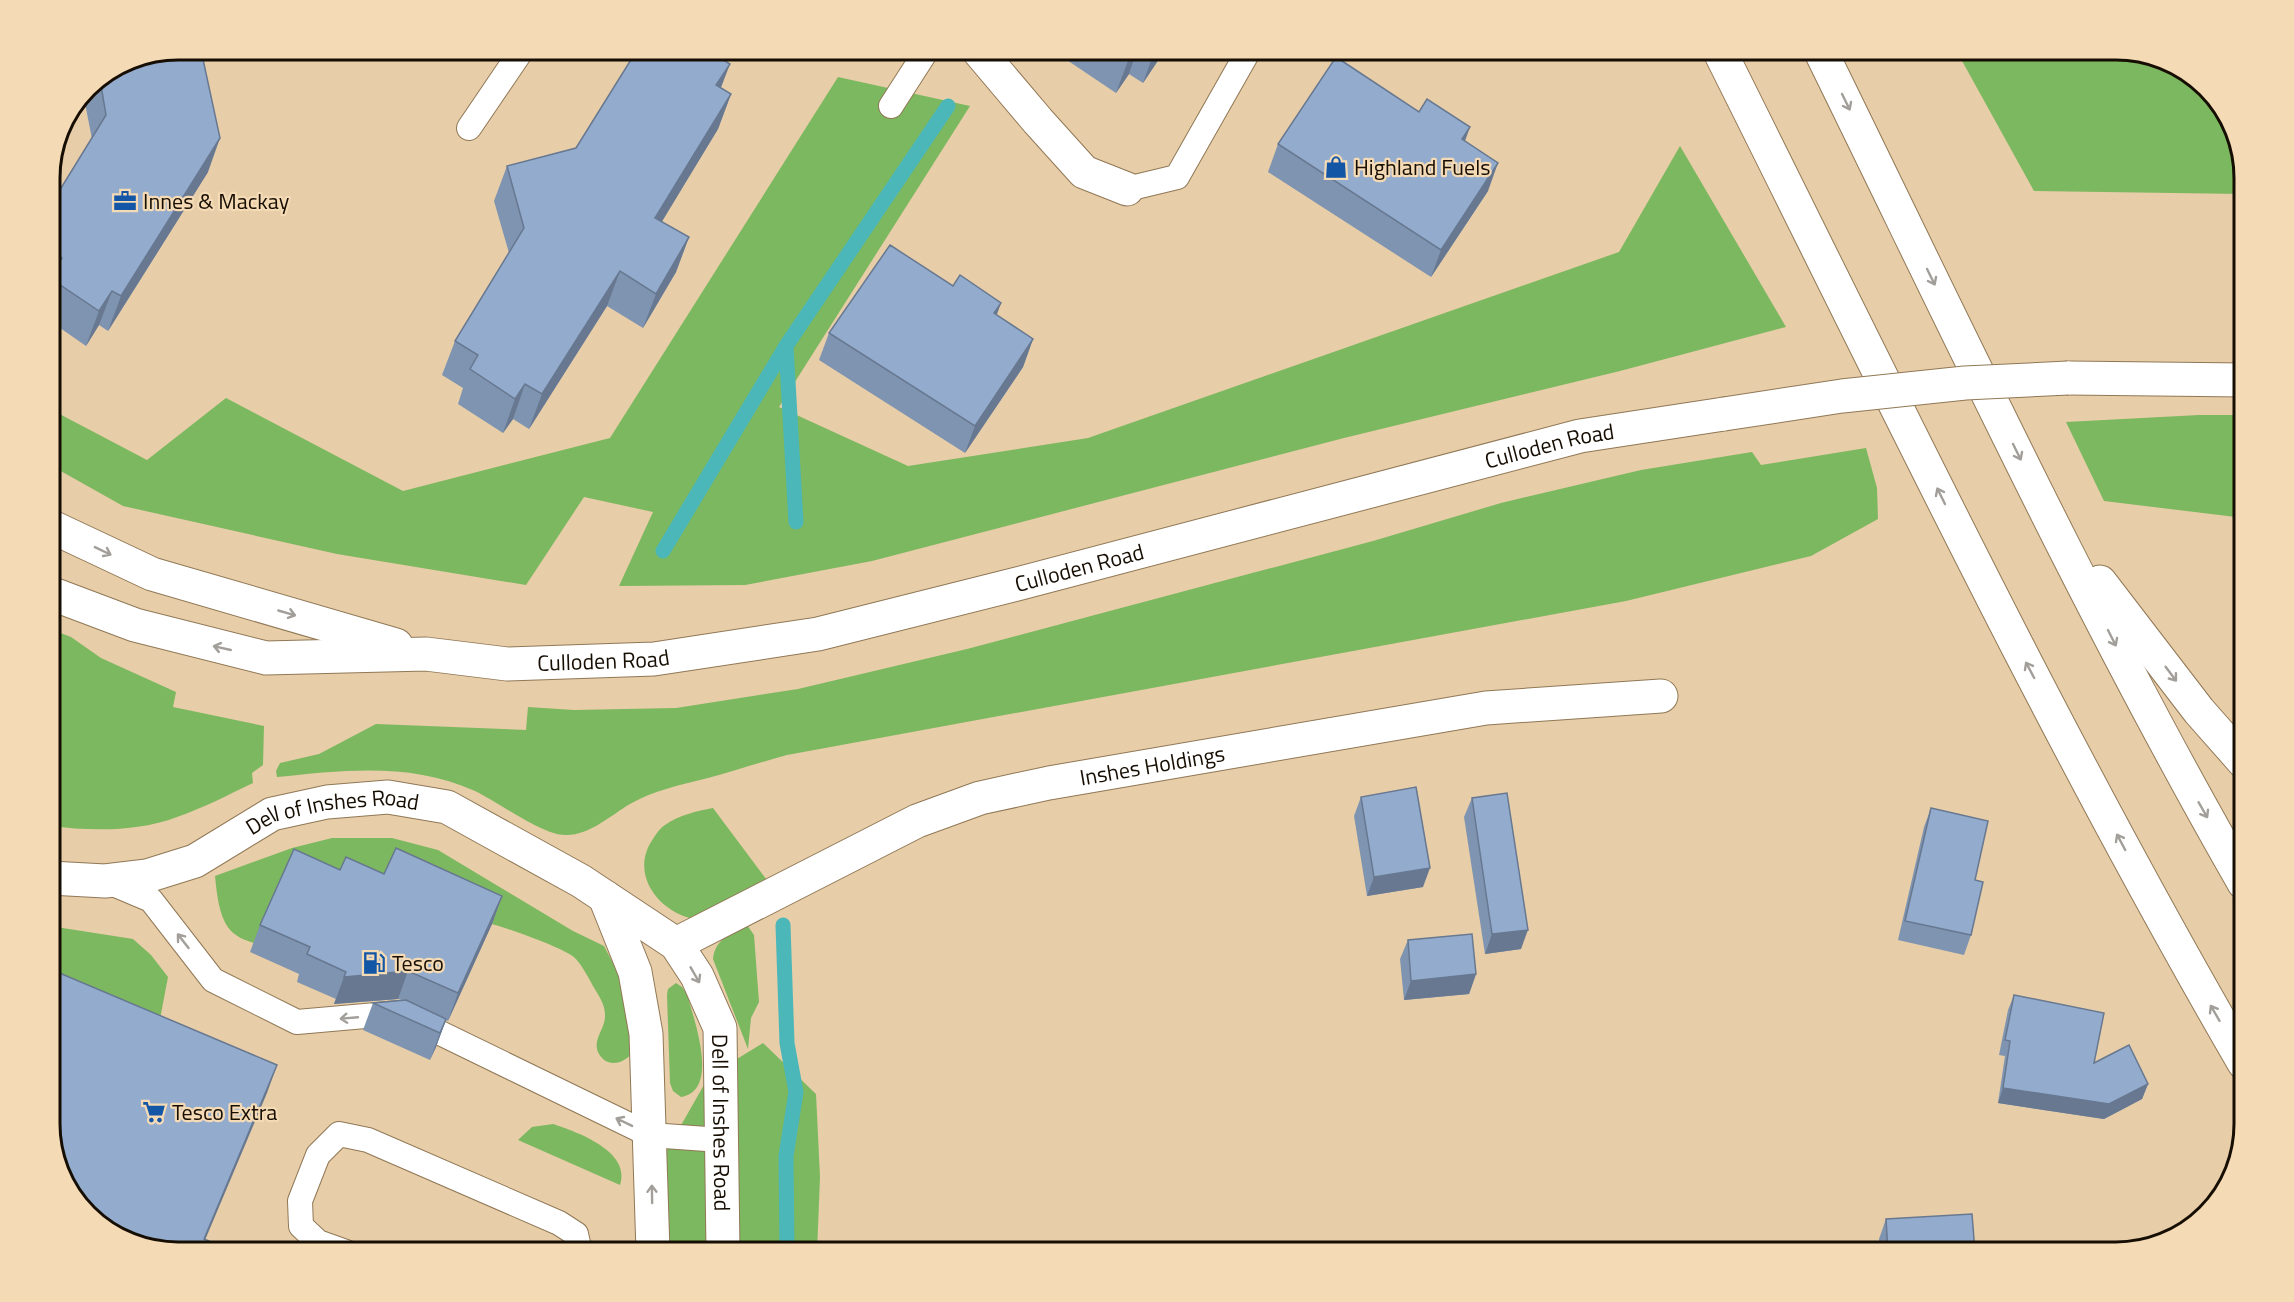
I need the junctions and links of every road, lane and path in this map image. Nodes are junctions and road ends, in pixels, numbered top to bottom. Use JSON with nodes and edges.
{"nodes":[{"id":1,"x":515,"y":60,"type":"edge"},
{"id":2,"x":920,"y":60,"type":"edge"},
{"id":3,"x":987,"y":60,"type":"edge"},
{"id":4,"x":1243,"y":60,"type":"edge"},
{"id":5,"x":1724,"y":60,"type":"edge"},
{"id":6,"x":1825,"y":60,"type":"edge"},
{"id":7,"x":891,"y":105,"type":"dead end"},
{"id":8,"x":469,"y":128,"type":"dead end"},
{"id":9,"x":1127,"y":189,"type":"joint"},
{"id":10,"x":2234,"y":380,"type":"edge"},
{"id":11,"x":2046,"y":511,"type":"junction"},
{"id":12,"x":60,"y":531,"type":"edge"},
{"id":13,"x":60,"y":597,"type":"edge"},
{"id":14,"x":426,"y":654,"type":"junction"},
{"id":15,"x":1661,"y":696,"type":"dead end"},
{"id":16,"x":2234,"y":751,"type":"edge"},
{"id":17,"x":2234,"y":865,"type":"edge"},
{"id":18,"x":60,"y":878,"type":"edge"},
{"id":19,"x":105,"y":880,"type":"junction"},
{"id":20,"x":605,"y":897,"type":"junction"},
{"id":21,"x":676,"y":944,"type":"junction"},
{"id":22,"x":2234,"y":1046,"type":"edge"},
{"id":23,"x":650,"y":1135,"type":"junction"},
{"id":24,"x":721,"y":1140,"type":"junction"},
{"id":25,"x":318,"y":1242,"type":"edge"},
{"id":26,"x":578,"y":1242,"type":"edge"},
{"id":27,"x":653,"y":1242,"type":"edge"},
{"id":28,"x":723,"y":1242,"type":"edge"}],
"edges":[{"from":1,"to":8,"type":"lane"},
{"from":2,"to":7,"type":"lane"},
{"from":3,"to":9,"type":"main road"},
{"from":4,"to":9,"type":"lane"},
{"from":22,"to":5,"type":"main road","one_way":true},
{"from":6,"to":11,"type":"main road","one_way":true},
{"from":10,"to":14,"type":"main road","name":"Culloden Road","bridge":true},
{"from":11,"to":16,"type":"main road","one_way":true},
{"from":11,"to":17,"type":"main road","one_way":true},
{"from":12,"to":14,"type":"main road","name":"Culloden Road","one_way":true},
{"from":14,"to":13,"type":"main road","name":"Culloden Road","one_way":true},
{"from":15,"to":21,"type":"main road","name":"Inshes Holdings"},
{"from":18,"to":19,"type":"main road","name":"Dell of Inshes Road"},
{"from":19,"to":20,"type":"main road","name":"Dell of Inshes Road"},
{"from":23,"to":19,"type":"lane","one_way":true},
{"from":20,"to":21,"type":"main road","name":"Dell of Inshes Road"},
{"from":20,"to":23,"type":"main road"},
{"from":21,"to":24,"type":"main road","name":"Dell of Inshes Road","one_way":true},
{"from":23,"to":24,"type":"lane"},
{"from":27,"to":23,"type":"main road","one_way":true},
{"from":24,"to":28,"type":"main road","name":"Dell of Inshes Road"},
{"from":25,"to":26,"type":"lane"}]}
